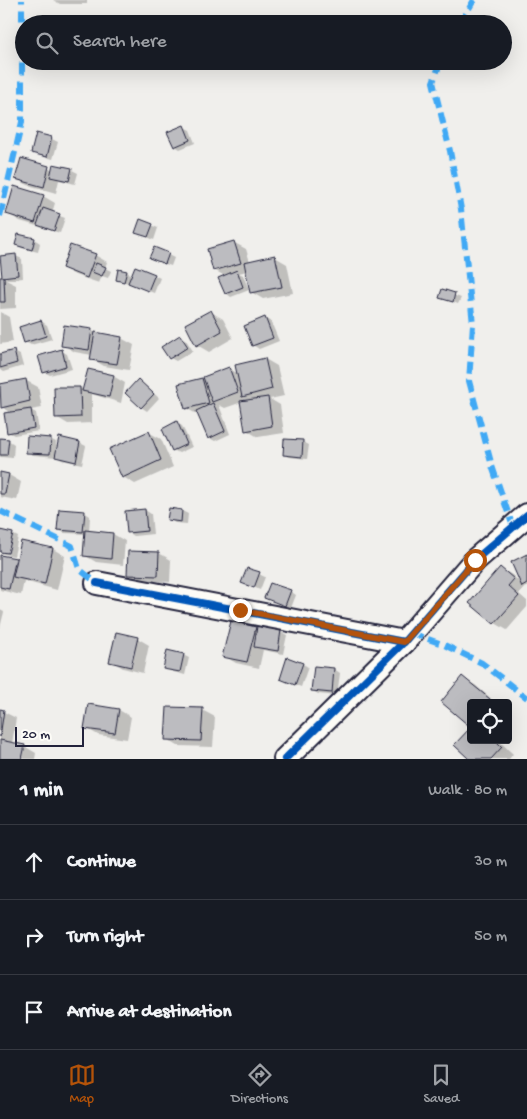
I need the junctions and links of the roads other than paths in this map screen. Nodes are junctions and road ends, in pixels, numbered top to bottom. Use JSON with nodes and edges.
{"nodes":[{"id":1,"x":527,"y":514,"type":"edge"},
{"id":2,"x":97,"y":583,"type":"dead end"},
{"id":3,"x":404,"y":642,"type":"junction"},
{"id":4,"x":285,"y":759,"type":"edge"}],
"edges":[{"from":1,"to":3,"type":"street"},
{"from":2,"to":3,"type":"street"},
{"from":3,"to":4,"type":"street"}]}
